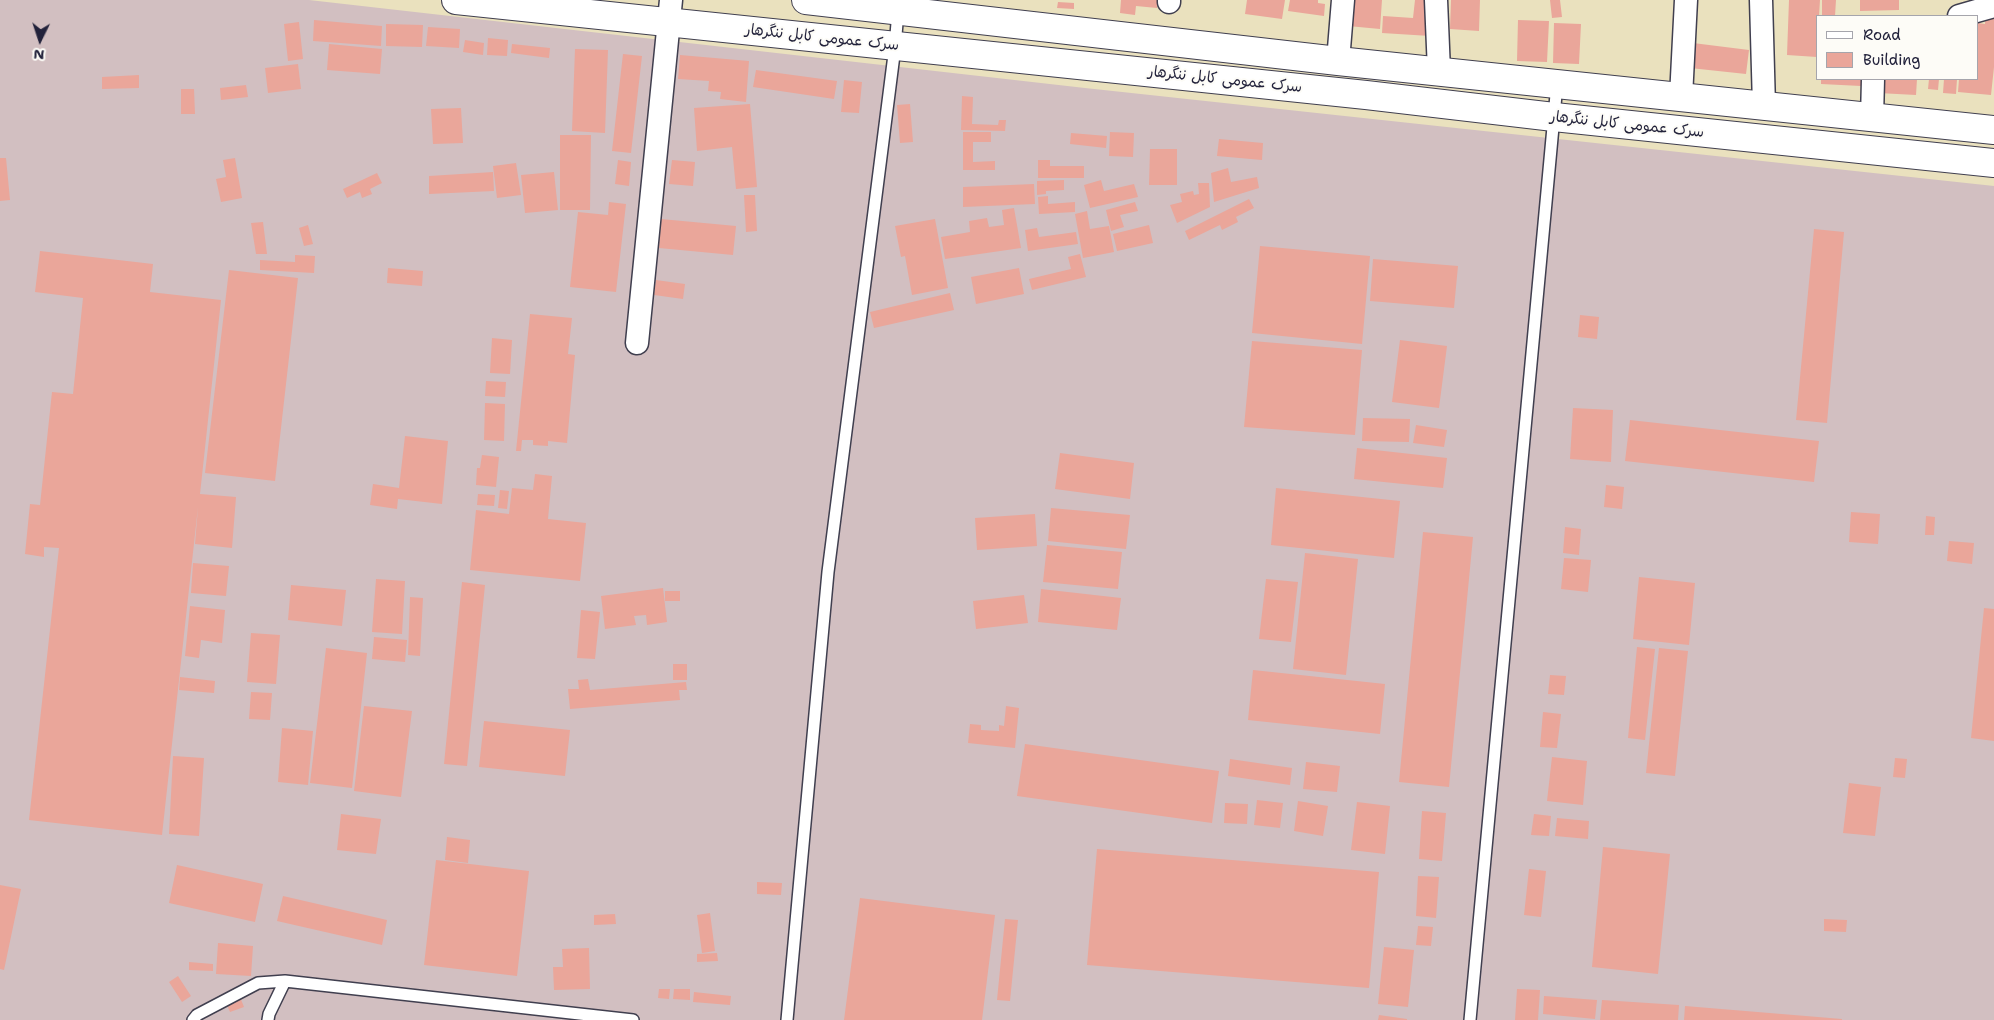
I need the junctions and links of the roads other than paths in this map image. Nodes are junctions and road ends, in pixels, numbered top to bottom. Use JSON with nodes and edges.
{"nodes":[{"id":1,"x":456,"y":0,"type":"edge"},
{"id":2,"x":806,"y":0,"type":"edge"},
{"id":3,"x":1343,"y":0,"type":"edge"},
{"id":4,"x":1436,"y":0,"type":"edge"},
{"id":5,"x":1686,"y":0,"type":"edge"},
{"id":6,"x":1761,"y":0,"type":"edge"},
{"id":7,"x":1994,"y":6,"type":"edge"},
{"id":8,"x":898,"y":10,"type":"junction"},
{"id":9,"x":670,"y":11,"type":"edge"},
{"id":10,"x":1963,"y":15,"type":"edge"},
{"id":11,"x":895,"y":46,"type":"junction"},
{"id":12,"x":1338,"y":61,"type":"junction"},
{"id":13,"x":1439,"y":72,"type":"junction"},
{"id":14,"x":1873,"y":80,"type":"edge"},
{"id":15,"x":1557,"y":84,"type":"junction"},
{"id":16,"x":1681,"y":97,"type":"junction"},
{"id":17,"x":1764,"y":106,"type":"junction"},
{"id":18,"x":1554,"y":117,"type":"junction"},
{"id":19,"x":1872,"y":118,"type":"junction"},
{"id":20,"x":1994,"y":130,"type":"edge"},
{"id":21,"x":1994,"y":164,"type":"edge"},
{"id":22,"x":638,"y":343,"type":"dead end"},
{"id":23,"x":285,"y":981,"type":"junction"},
{"id":24,"x":192,"y":1020,"type":"edge"},
{"id":25,"x":268,"y":1020,"type":"edge"},
{"id":26,"x":633,"y":1020,"type":"edge"},
{"id":27,"x":787,"y":1020,"type":"edge"},
{"id":28,"x":1470,"y":1020,"type":"edge"}],
"edges":[{"from":1,"to":9,"type":"highway","name":"سرک عمومی کابل ننگرهار"},
{"from":2,"to":8,"type":"highway","name":"سرک عمومی کابل ننگرهار"},
{"from":3,"to":12,"type":"street"},
{"from":4,"to":13,"type":"street"},
{"from":5,"to":16,"type":"street"},
{"from":6,"to":17,"type":"street"},
{"from":7,"to":10,"type":"street"},
{"from":8,"to":11,"type":"lane"},
{"from":8,"to":12,"type":"highway","name":"سرک عمومی کابل ننگرهار"},
{"from":9,"to":11,"type":"highway","name":"سرک عمومی کابل ننگرهار"},
{"from":9,"to":22,"type":"street"},
{"from":11,"to":18,"type":"highway","name":"سرک عمومی کابل ننگرهار"},
{"from":11,"to":27,"type":"lane"},
{"from":12,"to":13,"type":"highway","name":"سرک عمومی کابل ننگرهار"},
{"from":13,"to":15,"type":"highway","name":"سرک عمومی کابل ننگرهار"},
{"from":14,"to":19,"type":"street"},
{"from":15,"to":16,"type":"highway","name":"سرک عمومی کابل ننگرهار"},
{"from":15,"to":18,"type":"lane"},
{"from":16,"to":17,"type":"highway","name":"سرک عمومی کابل ننگرهار"},
{"from":17,"to":19,"type":"highway","name":"سرک عمومی کابل ننگرهار"},
{"from":18,"to":21,"type":"highway","name":"سرک عمومی کابل ننگرهار"},
{"from":18,"to":28,"type":"lane"},
{"from":19,"to":20,"type":"highway","name":"سرک عمومی کابل ننگرهار"},
{"from":23,"to":24,"type":"lane"},
{"from":23,"to":25,"type":"lane"},
{"from":23,"to":26,"type":"lane"}]}
